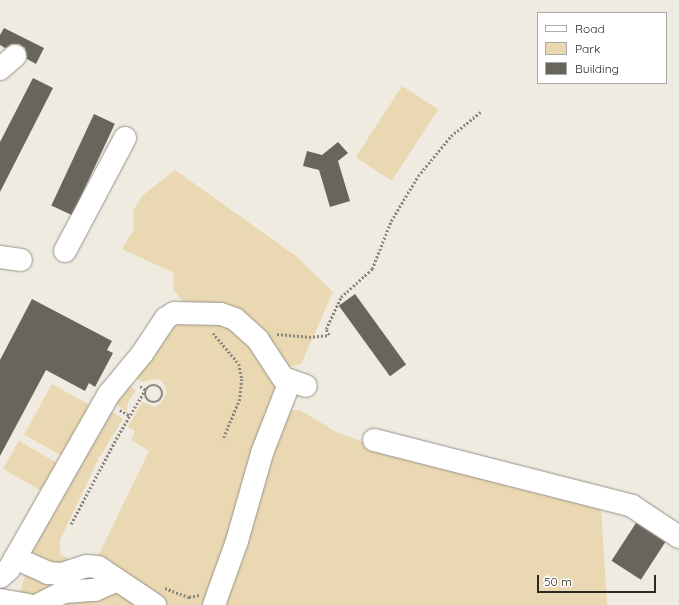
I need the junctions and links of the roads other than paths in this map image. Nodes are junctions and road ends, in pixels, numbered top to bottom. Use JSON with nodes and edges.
{"nodes":[{"id":1,"x":125,"y":138,"type":"dead end"},
{"id":2,"x":65,"y":251,"type":"dead end"},
{"id":3,"x":0,"y":257,"type":"edge"},
{"id":4,"x":21,"y":260,"type":"dead end"},
{"id":5,"x":374,"y":440,"type":"dead end"},
{"id":6,"x":679,"y":538,"type":"edge"},
{"id":7,"x":15,"y":558,"type":"junction"},
{"id":8,"x":0,"y":577,"type":"edge"},
{"id":9,"x":117,"y":580,"type":"junction"},
{"id":10,"x":156,"y":595,"type":"edge"},
{"id":11,"x":0,"y":600,"type":"edge"},
{"id":12,"x":28,"y":605,"type":"edge"},
{"id":13,"x":38,"y":605,"type":"edge"},
{"id":14,"x":214,"y":605,"type":"edge"}],
"edges":[{"from":1,"to":2,"type":"street"},
{"from":3,"to":4,"type":"street"},
{"from":5,"to":6,"type":"street"},
{"from":7,"to":8,"type":"street"},
{"from":7,"to":9,"type":"street"},
{"from":7,"to":14,"type":"street"},
{"from":9,"to":10,"type":"street"},
{"from":9,"to":13,"type":"street"},
{"from":11,"to":12,"type":"street"}]}
